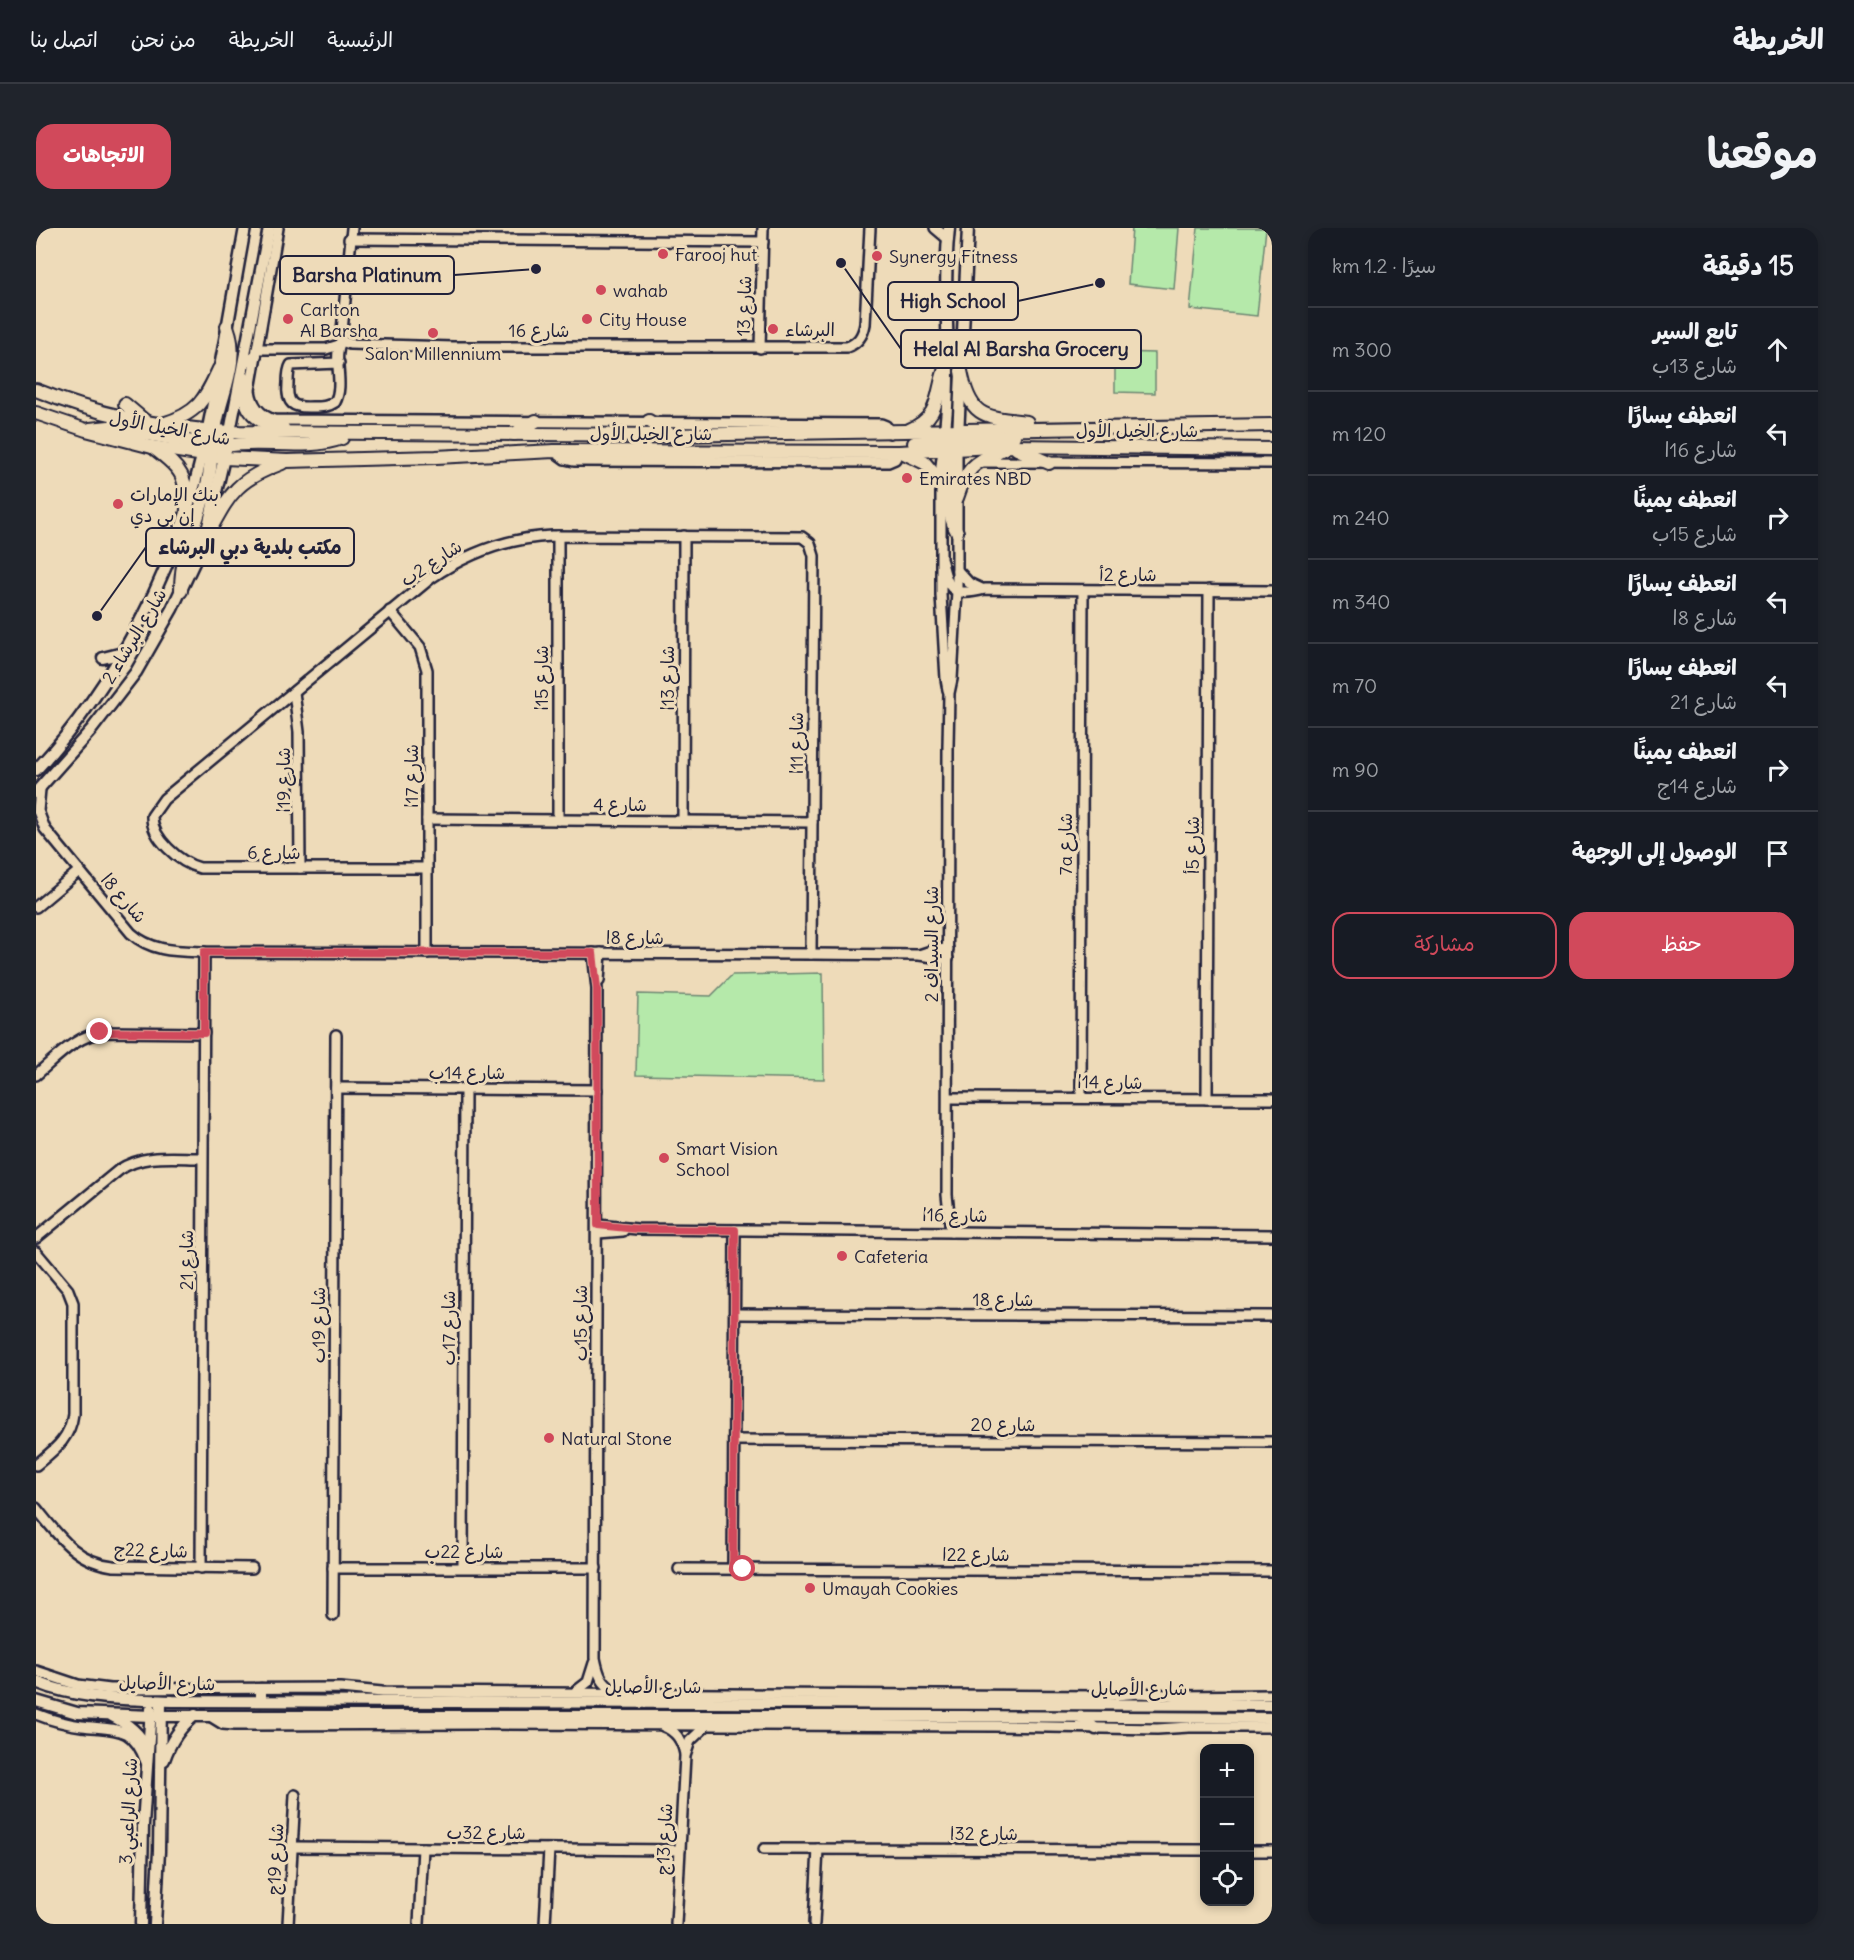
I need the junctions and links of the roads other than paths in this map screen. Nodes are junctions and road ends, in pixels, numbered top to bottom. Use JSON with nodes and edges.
{"nodes":[{"id":1,"x":245,"y":228,"type":"edge"},
{"id":2,"x":268,"y":228,"type":"edge"},
{"id":3,"x":278,"y":228,"type":"edge"},
{"id":4,"x":352,"y":228,"type":"edge"},
{"id":5,"x":764,"y":228,"type":"edge"},
{"id":6,"x":870,"y":228,"type":"edge"},
{"id":7,"x":935,"y":228,"type":"edge"},
{"id":8,"x":968,"y":228,"type":"edge"},
{"id":9,"x":949,"y":233,"type":"edge"},
{"id":10,"x":349,"y":239,"type":"junction"},
{"id":11,"x":763,"y":242,"type":"junction"},
{"id":12,"x":227,"y":326,"type":"junction"},
{"id":13,"x":340,"y":343,"type":"junction"},
{"id":14,"x":760,"y":348,"type":"junction"},
{"id":15,"x":256,"y":352,"type":"junction"},
{"id":16,"x":949,"y":359,"type":"junction"},
{"id":17,"x":339,"y":363,"type":"junction"},
{"id":18,"x":219,"y":369,"type":"junction"},
{"id":19,"x":243,"y":370,"type":"junction"},
{"id":20,"x":961,"y":371,"type":"junction"},
{"id":21,"x":36,"y":390,"type":"edge"},
{"id":22,"x":125,"y":404,"type":"dead end"},
{"id":23,"x":36,"y":412,"type":"edge"},
{"id":24,"x":536,"y":421,"type":"junction"},
{"id":25,"x":649,"y":421,"type":"junction"},
{"id":26,"x":154,"y":424,"type":"junction"},
{"id":27,"x":1272,"y":425,"type":"edge"},
{"id":28,"x":1048,"y":427,"type":"junction"},
{"id":29,"x":87,"y":430,"type":"junction"},
{"id":30,"x":230,"y":432,"type":"junction"},
{"id":31,"x":905,"y":432,"type":"junction"},
{"id":32,"x":890,"y":433,"type":"junction"},
{"id":33,"x":314,"y":434,"type":"junction"},
{"id":34,"x":351,"y":434,"type":"junction"},
{"id":35,"x":514,"y":434,"type":"junction"},
{"id":36,"x":671,"y":435,"type":"junction"},
{"id":37,"x":951,"y":440,"type":"junction"},
{"id":38,"x":213,"y":446,"type":"junction"},
{"id":39,"x":152,"y":447,"type":"junction"},
{"id":40,"x":1009,"y":447,"type":"junction"},
{"id":41,"x":1272,"y":449,"type":"edge"},
{"id":42,"x":849,"y":450,"type":"junction"},
{"id":43,"x":554,"y":451,"type":"junction"},
{"id":44,"x":900,"y":452,"type":"junction"},
{"id":45,"x":287,"y":461,"type":"junction"},
{"id":46,"x":979,"y":462,"type":"junction"},
{"id":47,"x":1049,"y":463,"type":"junction"},
{"id":48,"x":1272,"y":463,"type":"edge"},
{"id":49,"x":941,"y":482,"type":"junction"},
{"id":50,"x":957,"y":498,"type":"junction"},
{"id":51,"x":187,"y":511,"type":"junction"},
{"id":52,"x":957,"y":532,"type":"junction"},
{"id":53,"x":558,"y":536,"type":"junction"},
{"id":54,"x":684,"y":536,"type":"junction"},
{"id":55,"x":802,"y":537,"type":"joint"},
{"id":56,"x":204,"y":539,"type":"junction"},
{"id":57,"x":942,"y":562,"type":"junction"},
{"id":58,"x":957,"y":570,"type":"junction"},
{"id":59,"x":985,"y":589,"type":"junction"},
{"id":60,"x":1083,"y":590,"type":"junction"},
{"id":61,"x":1209,"y":590,"type":"junction"},
{"id":62,"x":181,"y":591,"type":"junction"},
{"id":63,"x":957,"y":591,"type":"junction"},
{"id":64,"x":1272,"y":591,"type":"edge"},
{"id":65,"x":390,"y":611,"type":"junction"},
{"id":66,"x":123,"y":653,"type":"junction"},
{"id":67,"x":103,"y":658,"type":"dead end"},
{"id":68,"x":294,"y":692,"type":"junction"},
{"id":69,"x":949,"y":693,"type":"junction"},
{"id":70,"x":36,"y":770,"type":"edge"},
{"id":71,"x":38,"y":790,"type":"edge"},
{"id":72,"x":153,"y":812,"type":"joint"},
{"id":73,"x":427,"y":819,"type":"junction"},
{"id":74,"x":558,"y":820,"type":"junction"},
{"id":75,"x":683,"y":821,"type":"junction"},
{"id":76,"x":812,"y":822,"type":"junction"},
{"id":77,"x":41,"y":826,"type":"edge"},
{"id":78,"x":300,"y":868,"type":"junction"},
{"id":79,"x":427,"y":868,"type":"junction"},
{"id":80,"x":79,"y":871,"type":"junction"},
{"id":81,"x":36,"y":907,"type":"edge"},
{"id":82,"x":204,"y":952,"type":"junction"},
{"id":83,"x":427,"y":953,"type":"junction"},
{"id":84,"x":597,"y":953,"type":"junction"},
{"id":85,"x":812,"y":954,"type":"junction"},
{"id":86,"x":948,"y":954,"type":"junction"},
{"id":87,"x":204,"y":1033,"type":"junction"},
{"id":88,"x":336,"y":1035,"type":"dead end"},
{"id":89,"x":36,"y":1075,"type":"edge"},
{"id":90,"x":336,"y":1088,"type":"junction"},
{"id":91,"x":465,"y":1089,"type":"junction"},
{"id":92,"x":597,"y":1090,"type":"junction"},
{"id":93,"x":948,"y":1098,"type":"junction"},
{"id":94,"x":1081,"y":1098,"type":"junction"},
{"id":95,"x":1207,"y":1099,"type":"junction"},
{"id":96,"x":1272,"y":1100,"type":"edge"},
{"id":97,"x":202,"y":1158,"type":"junction"},
{"id":98,"x":598,"y":1229,"type":"junction"},
{"id":99,"x":735,"y":1230,"type":"junction"},
{"id":100,"x":947,"y":1232,"type":"junction"},
{"id":101,"x":1272,"y":1235,"type":"edge"},
{"id":102,"x":36,"y":1238,"type":"edge"},
{"id":103,"x":36,"y":1252,"type":"edge"},
{"id":104,"x":735,"y":1314,"type":"junction"},
{"id":105,"x":1272,"y":1316,"type":"edge"},
{"id":106,"x":734,"y":1440,"type":"junction"},
{"id":107,"x":1272,"y":1442,"type":"edge"},
{"id":108,"x":36,"y":1466,"type":"edge"},
{"id":109,"x":36,"y":1508,"type":"edge"},
{"id":110,"x":463,"y":1567,"type":"junction"},
{"id":111,"x":201,"y":1568,"type":"junction"},
{"id":112,"x":252,"y":1568,"type":"dead end"},
{"id":113,"x":333,"y":1568,"type":"junction"},
{"id":114,"x":596,"y":1568,"type":"junction"},
{"id":115,"x":680,"y":1569,"type":"dead end"},
{"id":116,"x":733,"y":1569,"type":"junction"},
{"id":117,"x":1272,"y":1571,"type":"edge"},
{"id":118,"x":333,"y":1615,"type":"dead end"},
{"id":119,"x":596,"y":1658,"type":"junction"},
{"id":120,"x":36,"y":1671,"type":"edge"},
{"id":121,"x":36,"y":1682,"type":"edge"},
{"id":122,"x":261,"y":1689,"type":"junction"},
{"id":123,"x":568,"y":1693,"type":"junction"},
{"id":124,"x":624,"y":1694,"type":"junction"},
{"id":125,"x":1272,"y":1695,"type":"edge"},
{"id":126,"x":445,"y":1697,"type":"junction"},
{"id":127,"x":156,"y":1700,"type":"junction"},
{"id":128,"x":36,"y":1701,"type":"edge"},
{"id":129,"x":261,"y":1701,"type":"junction"},
{"id":130,"x":654,"y":1703,"type":"junction"},
{"id":131,"x":1272,"y":1705,"type":"edge"},
{"id":132,"x":36,"y":1714,"type":"edge"},
{"id":133,"x":109,"y":1715,"type":"junction"},
{"id":134,"x":195,"y":1715,"type":"junction"},
{"id":135,"x":156,"y":1716,"type":"junction"},
{"id":136,"x":963,"y":1716,"type":"junction"},
{"id":137,"x":1083,"y":1718,"type":"junction"},
{"id":138,"x":1272,"y":1718,"type":"edge"},
{"id":139,"x":479,"y":1719,"type":"junction"},
{"id":140,"x":659,"y":1725,"type":"junction"},
{"id":141,"x":707,"y":1725,"type":"junction"},
{"id":142,"x":945,"y":1726,"type":"junction"},
{"id":143,"x":1272,"y":1727,"type":"edge"},
{"id":144,"x":1096,"y":1729,"type":"junction"},
{"id":145,"x":148,"y":1750,"type":"junction"},
{"id":146,"x":685,"y":1756,"type":"junction"},
{"id":147,"x":146,"y":1762,"type":"junction"},
{"id":148,"x":161,"y":1775,"type":"junction"},
{"id":149,"x":296,"y":1796,"type":"dead end"},
{"id":150,"x":293,"y":1847,"type":"junction"},
{"id":151,"x":423,"y":1848,"type":"junction"},
{"id":152,"x":549,"y":1849,"type":"junction"},
{"id":153,"x":764,"y":1849,"type":"dead end"},
{"id":154,"x":818,"y":1849,"type":"junction"},
{"id":155,"x":680,"y":1850,"type":"junction"},
{"id":156,"x":1200,"y":1850,"type":"edge"},
{"id":157,"x":1254,"y":1851,"type":"edge"},
{"id":158,"x":1272,"y":1851,"type":"edge"},
{"id":159,"x":141,"y":1924,"type":"edge"},
{"id":160,"x":155,"y":1924,"type":"edge"},
{"id":161,"x":288,"y":1924,"type":"edge"},
{"id":162,"x":419,"y":1924,"type":"edge"},
{"id":163,"x":545,"y":1924,"type":"edge"},
{"id":164,"x":676,"y":1924,"type":"edge"},
{"id":165,"x":814,"y":1924,"type":"edge"}],
"edges":[{"from":1,"to":12,"type":"street","name":"شارع البرشاء 2"},
{"from":2,"to":19,"type":"street"},
{"from":3,"to":15,"type":"street"},
{"from":4,"to":10,"type":"street"},
{"from":5,"to":11,"type":"street","name":"شارع 13"},
{"from":6,"to":14,"type":"street","name":"شارع 16"},
{"from":7,"to":9,"type":"street"},
{"from":8,"to":20,"type":"street"},
{"from":9,"to":16,"type":"street"},
{"from":10,"to":11,"type":"street"},
{"from":10,"to":13,"type":"street"},
{"from":11,"to":14,"type":"street","name":"شارع 13"},
{"from":12,"to":18,"type":"street","name":"شارع البرشاء 2"},
{"from":12,"to":38,"type":"main road"},
{"from":13,"to":14,"type":"street","name":"شارع 16"},
{"from":13,"to":15,"type":"street"},
{"from":13,"to":17,"type":"street"},
{"from":15,"to":19,"type":"street"},
{"from":15,"to":24,"type":"street"},
{"from":16,"to":31,"type":"main road"},
{"from":16,"to":37,"type":"street"},
{"from":17,"to":17,"type":"street"},
{"from":18,"to":26,"type":"main road"},
{"from":18,"to":38,"type":"street","name":"شارع البرشاء 2"},
{"from":19,"to":30,"type":"street"},
{"from":19,"to":33,"type":"main road"},
{"from":20,"to":28,"type":"main road"},
{"from":20,"to":37,"type":"street"},
{"from":21,"to":26,"type":"main road","name":"شارع الخيل الأول"},
{"from":22,"to":26,"type":"main road"},
{"from":23,"to":29,"type":"main road","name":"شارع الخيل الأول"},
{"from":24,"to":25,"type":"street"},
{"from":24,"to":35,"type":"main road"},
{"from":25,"to":32,"type":"street"},
{"from":25,"to":36,"type":"main road"},
{"from":26,"to":38,"type":"main road","name":"شارع الخيل الأول"},
{"from":27,"to":28,"type":"main road","name":"شارع الخيل الأول"},
{"from":28,"to":37,"type":"main road","name":"شارع الخيل الأول"},
{"from":29,"to":38,"type":"main road"},
{"from":29,"to":39,"type":"main road","name":"شارع الخيل الأول"},
{"from":30,"to":33,"type":"main road","name":"شارع الخيل الأول"},
{"from":30,"to":38,"type":"main road","name":"شارع الخيل الأول"},
{"from":31,"to":32,"type":"main road","name":"شارع الخيل الأول"},
{"from":31,"to":37,"type":"main road","name":"شارع الخيل الأول"},
{"from":32,"to":36,"type":"main road","name":"شارع الخيل الأول"},
{"from":33,"to":34,"type":"main road","name":"شارع الخيل الأول"},
{"from":34,"to":35,"type":"main road","name":"شارع الخيل الأول"},
{"from":34,"to":38,"type":"main road"},
{"from":35,"to":36,"type":"main road","name":"شارع الخيل الأول"},
{"from":37,"to":40,"type":"main road","name":"شارع الخيل الأول"},
{"from":37,"to":42,"type":"main road"},
{"from":37,"to":44,"type":"main road","name":"شارع الخيل الأول"},
{"from":37,"to":49,"type":"street","name":"شارع السيداف 2"},
{"from":37,"to":50,"type":"street","name":"شارع السيداف 2"},
{"from":37,"to":52,"type":"main road"},
{"from":38,"to":39,"type":"main road","name":"شارع الخيل الأول"},
{"from":38,"to":45,"type":"main road","name":"شارع الخيل الأول"},
{"from":38,"to":51,"type":"street","name":"شارع البرشاء 2"},
{"from":38,"to":56,"type":"street","name":"شارع البرشاء 2"},
{"from":38,"to":62,"type":"main road"},
{"from":39,"to":51,"type":"main road"},
{"from":40,"to":41,"type":"main road","name":"شارع الخيل الأول"},
{"from":40,"to":46,"type":"main road"},
{"from":40,"to":47,"type":"main road"},
{"from":42,"to":43,"type":"main road","name":"شارع الخيل الأول"},
{"from":42,"to":44,"type":"main road","name":"شارع الخيل الأول"},
{"from":43,"to":44,"type":"street"},
{"from":43,"to":45,"type":"main road","name":"شارع الخيل الأول"},
{"from":44,"to":49,"type":"main road"},
{"from":45,"to":56,"type":"main road"},
{"from":46,"to":47,"type":"street"},
{"from":46,"to":50,"type":"main road"},
{"from":47,"to":48,"type":"street"},
{"from":49,"to":57,"type":"street","name":"شارع السيداف 2"},
{"from":50,"to":52,"type":"street","name":"شارع السيداف 2"},
{"from":51,"to":66,"type":"street","name":"شارع البرشاء 2"},
{"from":52,"to":58,"type":"street","name":"شارع السيداف 2"},
{"from":53,"to":54,"type":"street","name":"شارع 2ب"},
{"from":53,"to":65,"type":"street","name":"شارع 2ب"},
{"from":53,"to":74,"type":"street","name":"شارع 15ا"},
{"from":54,"to":55,"type":"street","name":"شارع 2ب"},
{"from":54,"to":75,"type":"street","name":"شارع 13ا"},
{"from":55,"to":76,"type":"street","name":"شارع 11ا"},
{"from":56,"to":62,"type":"street","name":"شارع البرشاء 2"},
{"from":57,"to":63,"type":"street"},
{"from":57,"to":69,"type":"street","name":"شارع السيداف 2"},
{"from":58,"to":59,"type":"street"},
{"from":58,"to":63,"type":"street","name":"شارع السيداف 2"},
{"from":59,"to":60,"type":"street","name":"شارع 2أ"},
{"from":59,"to":63,"type":"street","name":"شارع 2أ"},
{"from":60,"to":61,"type":"street","name":"شارع 2أ"},
{"from":60,"to":94,"type":"street","name":"7a شارع"},
{"from":61,"to":64,"type":"street","name":"شارع 2أ"},
{"from":61,"to":95,"type":"street","name":"شارع 5أ"},
{"from":62,"to":71,"type":"street","name":"شارع البرشاء 2"},
{"from":63,"to":69,"type":"street","name":"شارع السيداف 2"},
{"from":65,"to":68,"type":"street","name":"شارع 2ب"},
{"from":65,"to":73,"type":"street","name":"شارع 17ا"},
{"from":66,"to":67,"type":"street"},
{"from":66,"to":70,"type":"street","name":"شارع البرشاء 2"},
{"from":68,"to":72,"type":"street","name":"شارع 2ب"},
{"from":68,"to":78,"type":"street","name":"شارع 19ا"},
{"from":69,"to":86,"type":"street","name":"شارع السيداف 2"},
{"from":71,"to":77,"type":"street","name":"شارع 8ا"},
{"from":72,"to":78,"type":"street","name":"شارع 6"},
{"from":73,"to":74,"type":"street","name":"شارع 4"},
{"from":73,"to":79,"type":"street","name":"شارع 17ا"},
{"from":74,"to":75,"type":"street","name":"شارع 4"},
{"from":75,"to":76,"type":"street","name":"شارع 4"},
{"from":76,"to":85,"type":"street","name":"شارع 11ا"},
{"from":77,"to":80,"type":"street","name":"شارع 8ا"},
{"from":78,"to":79,"type":"street","name":"شارع 6"},
{"from":79,"to":83,"type":"street","name":"شارع 17ا"},
{"from":80,"to":81,"type":"street"},
{"from":80,"to":82,"type":"street","name":"شارع 8ا"},
{"from":82,"to":83,"type":"street","name":"شارع 8ا"},
{"from":82,"to":87,"type":"street","name":"شارع 21"},
{"from":83,"to":84,"type":"street","name":"شارع 8ا"},
{"from":84,"to":85,"type":"street","name":"شارع 8ا"},
{"from":84,"to":92,"type":"street","name":"شارع 15ب"},
{"from":85,"to":86,"type":"street","name":"شارع 8ا"},
{"from":86,"to":93,"type":"street","name":"شارع السيداف 2"},
{"from":87,"to":89,"type":"street"},
{"from":87,"to":97,"type":"street","name":"شارع 21"},
{"from":88,"to":90,"type":"street","name":"شارع 19ب"},
{"from":90,"to":91,"type":"street","name":"شارع 14ب"},
{"from":90,"to":113,"type":"street","name":"شارع 19ب"},
{"from":91,"to":92,"type":"street","name":"شارع 14ب"},
{"from":91,"to":110,"type":"street","name":"شارع 17ب"},
{"from":92,"to":98,"type":"street","name":"شارع 15ب"},
{"from":93,"to":94,"type":"street","name":"شارع 14ا"},
{"from":93,"to":100,"type":"street","name":"شارع السيداف 2"},
{"from":94,"to":95,"type":"street","name":"شارع 14ا"},
{"from":95,"to":96,"type":"street","name":"شارع 14ا"},
{"from":97,"to":102,"type":"street"},
{"from":97,"to":111,"type":"street","name":"شارع 21"},
{"from":98,"to":99,"type":"street","name":"شارع 16ا"},
{"from":98,"to":114,"type":"street","name":"شارع 15ب"},
{"from":99,"to":100,"type":"street","name":"شارع 16ا"},
{"from":99,"to":104,"type":"street"},
{"from":100,"to":101,"type":"street","name":"شارع 16ا"},
{"from":103,"to":108,"type":"street"},
{"from":104,"to":105,"type":"street","name":"شارع 18"},
{"from":104,"to":106,"type":"street"},
{"from":106,"to":107,"type":"street","name":"شارع 20"},
{"from":106,"to":116,"type":"street"},
{"from":109,"to":111,"type":"street","name":"شارع 22ج"},
{"from":110,"to":113,"type":"street","name":"شارع 22ب"},
{"from":110,"to":114,"type":"street","name":"شارع 22ب"},
{"from":111,"to":112,"type":"street","name":"شارع 22ج"},
{"from":113,"to":118,"type":"street","name":"شارع 19ب"},
{"from":114,"to":119,"type":"street","name":"شارع 15ب"},
{"from":115,"to":116,"type":"street","name":"شارع 22ا"},
{"from":116,"to":117,"type":"street","name":"شارع 22ا"},
{"from":119,"to":123,"type":"street","name":"شارع 15ب"},
{"from":119,"to":124,"type":"street","name":"شارع 15ب"},
{"from":120,"to":122,"type":"street"},
{"from":121,"to":127,"type":"street","name":"شارع الأصايل"},
{"from":122,"to":126,"type":"street"},
{"from":122,"to":129,"type":"street"},
{"from":123,"to":124,"type":"street"},
{"from":123,"to":126,"type":"street"},
{"from":124,"to":125,"type":"street"},
{"from":124,"to":130,"type":"street"},
{"from":126,"to":129,"type":"street","name":"شارع الأصايل"},
{"from":126,"to":130,"type":"street","name":"شارع الأصايل"},
{"from":127,"to":129,"type":"street","name":"شارع الأصايل"},
{"from":127,"to":135,"type":"street","name":"شارع الراعبي 3"},
{"from":128,"to":133,"type":"street","name":"شارع الأصايل"},
{"from":130,"to":131,"type":"street","name":"شارع الأصايل"},
{"from":132,"to":147,"type":"street"},
{"from":133,"to":135,"type":"street","name":"شارع الأصايل"},
{"from":133,"to":145,"type":"street"},
{"from":134,"to":135,"type":"street","name":"شارع الأصايل"},
{"from":134,"to":139,"type":"street","name":"شارع الأصايل"},
{"from":134,"to":148,"type":"street"},
{"from":135,"to":145,"type":"street","name":"شارع الراعبي 3"},
{"from":135,"to":148,"type":"street","name":"شارع الراعبي 3"},
{"from":136,"to":137,"type":"street","name":"شارع الأصايل"},
{"from":136,"to":139,"type":"street","name":"شارع الأصايل"},
{"from":136,"to":142,"type":"street"},
{"from":137,"to":138,"type":"street","name":"شارع الأصايل"},
{"from":137,"to":144,"type":"street"},
{"from":139,"to":140,"type":"street"},
{"from":140,"to":141,"type":"street"},
{"from":140,"to":146,"type":"street"},
{"from":141,"to":142,"type":"street"},
{"from":141,"to":146,"type":"street","name":"شارع 13ج"},
{"from":142,"to":144,"type":"street"},
{"from":143,"to":144,"type":"street"},
{"from":145,"to":147,"type":"street","name":"شارع الراعبي 3"},
{"from":146,"to":155,"type":"street","name":"شارع 13ج"},
{"from":147,"to":159,"type":"street","name":"شارع الراعبي 3"},
{"from":148,"to":160,"type":"street","name":"شارع الراعبي 3"},
{"from":149,"to":150,"type":"street","name":"شارع 19ج"},
{"from":150,"to":151,"type":"street","name":"شارع 32ب"},
{"from":150,"to":161,"type":"street","name":"شارع 19ج"},
{"from":151,"to":152,"type":"street","name":"شارع 32ب"},
{"from":151,"to":162,"type":"street"},
{"from":152,"to":155,"type":"street","name":"شارع 32ب"},
{"from":152,"to":163,"type":"street"},
{"from":153,"to":154,"type":"street","name":"شارع 32ا"},
{"from":154,"to":156,"type":"street","name":"شارع 32ا"},
{"from":154,"to":165,"type":"street"},
{"from":155,"to":164,"type":"street","name":"شارع 13ج"},
{"from":157,"to":158,"type":"street"}]}
